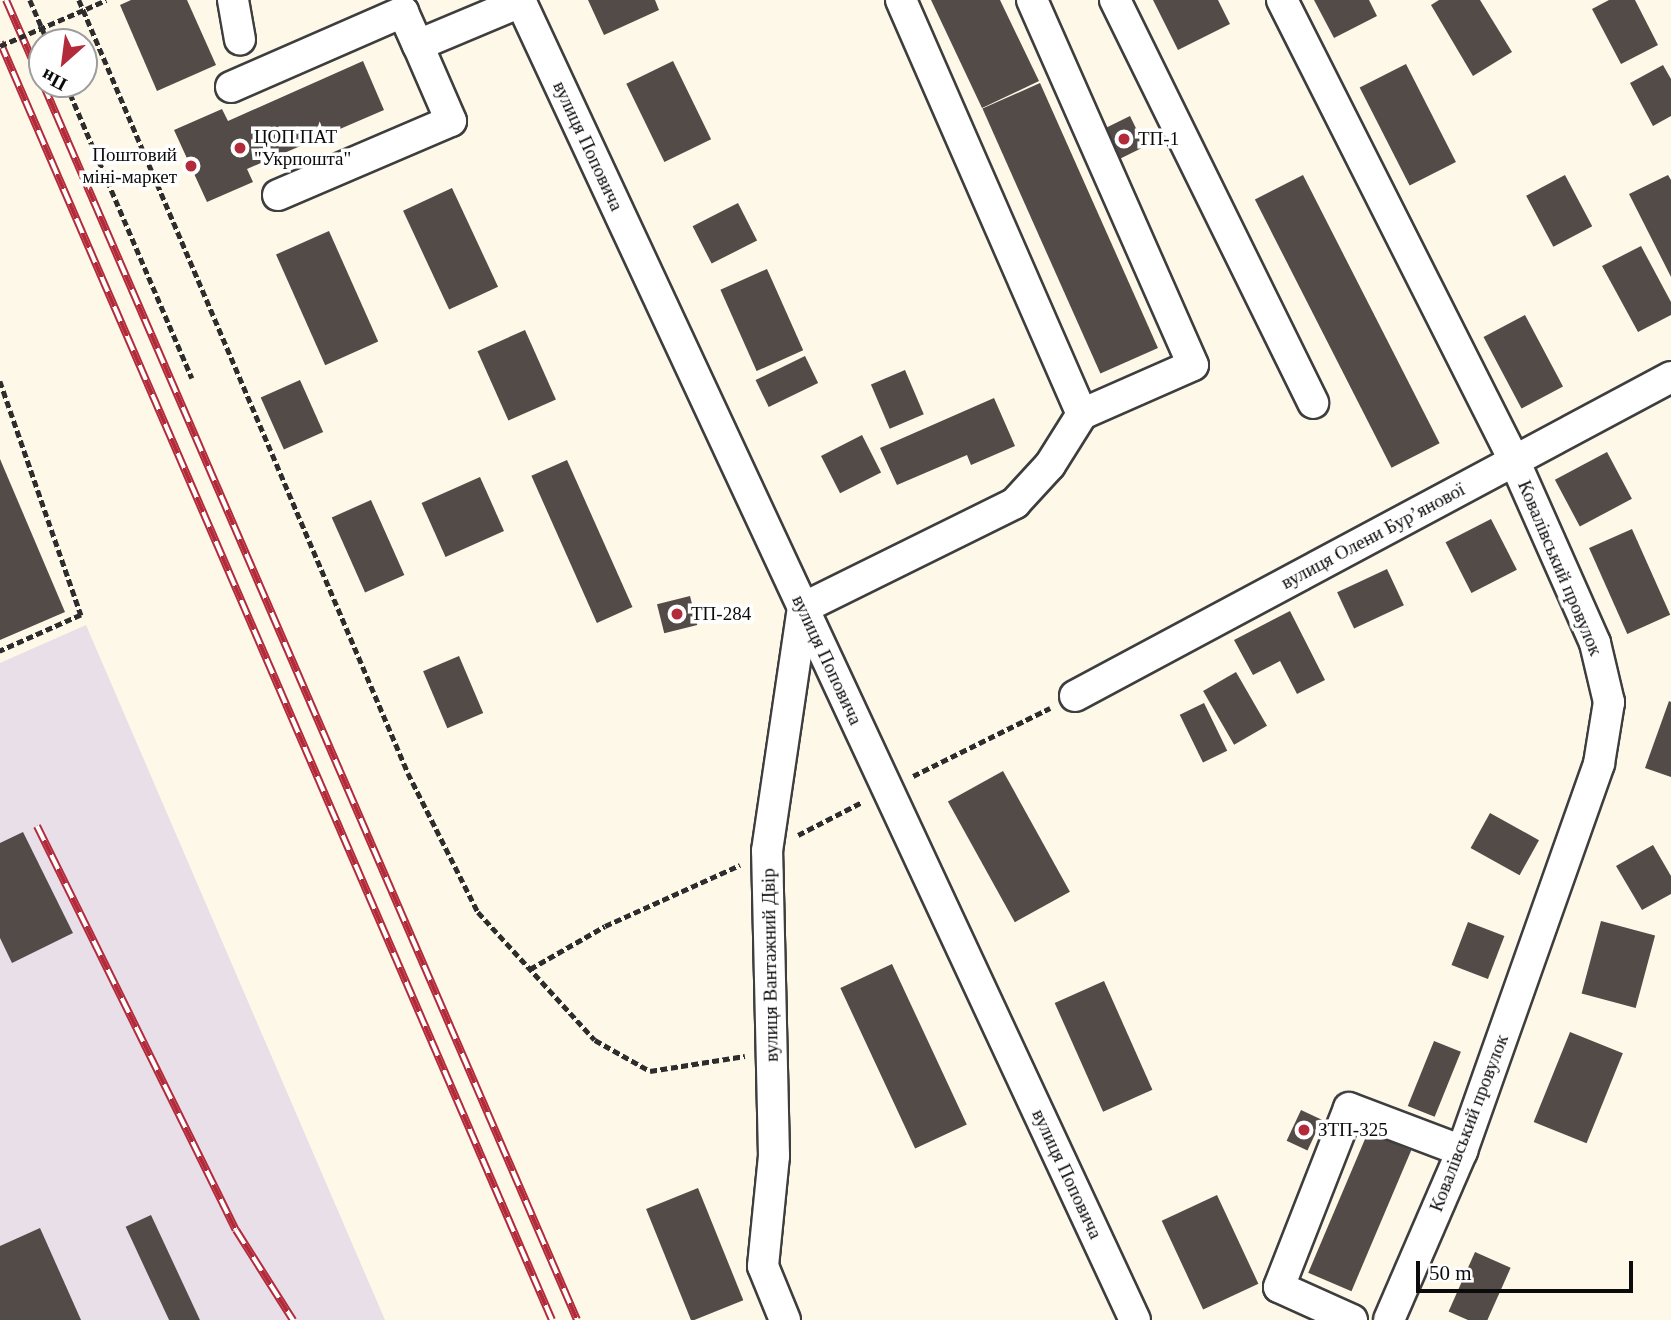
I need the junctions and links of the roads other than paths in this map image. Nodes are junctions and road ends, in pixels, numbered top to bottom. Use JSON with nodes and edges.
{"nodes":[{"id":1,"x":233,"y":0,"type":"edge"},
{"id":2,"x":901,"y":0,"type":"edge"},
{"id":3,"x":1032,"y":0,"type":"edge"},
{"id":4,"x":1115,"y":0,"type":"edge"},
{"id":5,"x":1282,"y":0,"type":"edge"},
{"id":6,"x":520,"y":1,"type":"edge"},
{"id":7,"x":240,"y":39,"type":"dead end"},
{"id":8,"x":418,"y":45,"type":"junction"},
{"id":9,"x":231,"y":87,"type":"dead end"},
{"id":10,"x":278,"y":195,"type":"dead end"},
{"id":11,"x":1671,"y":377,"type":"edge"},
{"id":12,"x":1313,"y":403,"type":"dead end"},
{"id":13,"x":1082,"y":414,"type":"junction"},
{"id":14,"x":1514,"y":460,"type":"junction"},
{"id":15,"x":803,"y":608,"type":"junction"},
{"id":16,"x":1075,"y":696,"type":"road end"},
{"id":17,"x":1462,"y":1151,"type":"junction"},
{"id":18,"x":785,"y":1320,"type":"edge"},
{"id":19,"x":1135,"y":1320,"type":"edge"},
{"id":20,"x":1352,"y":1320,"type":"edge"},
{"id":21,"x":1389,"y":1320,"type":"edge"}],
"edges":[{"from":1,"to":7,"type":"street"},
{"from":2,"to":13,"type":"street"},
{"from":3,"to":13,"type":"street"},
{"from":4,"to":12,"type":"street"},
{"from":5,"to":14,"type":"street","name":"Ковалівський провулок"},
{"from":6,"to":8,"type":"street"},
{"from":6,"to":15,"type":"street","name":"вулиця Поповича"},
{"from":8,"to":9,"type":"street"},
{"from":8,"to":10,"type":"street"},
{"from":11,"to":14,"type":"street","name":"вулиця Олени Бурʼянової"},
{"from":13,"to":15,"type":"street"},
{"from":14,"to":16,"type":"street","name":"вулиця Олени Бурʼянової"},
{"from":14,"to":17,"type":"street","name":"Ковалівський провулок"},
{"from":15,"to":18,"type":"street","name":"вулиця Вантажний Двір"},
{"from":15,"to":19,"type":"street","name":"вулиця Поповича"},
{"from":17,"to":20,"type":"street"},
{"from":17,"to":21,"type":"street","name":"Ковалівський провулок"}]}
